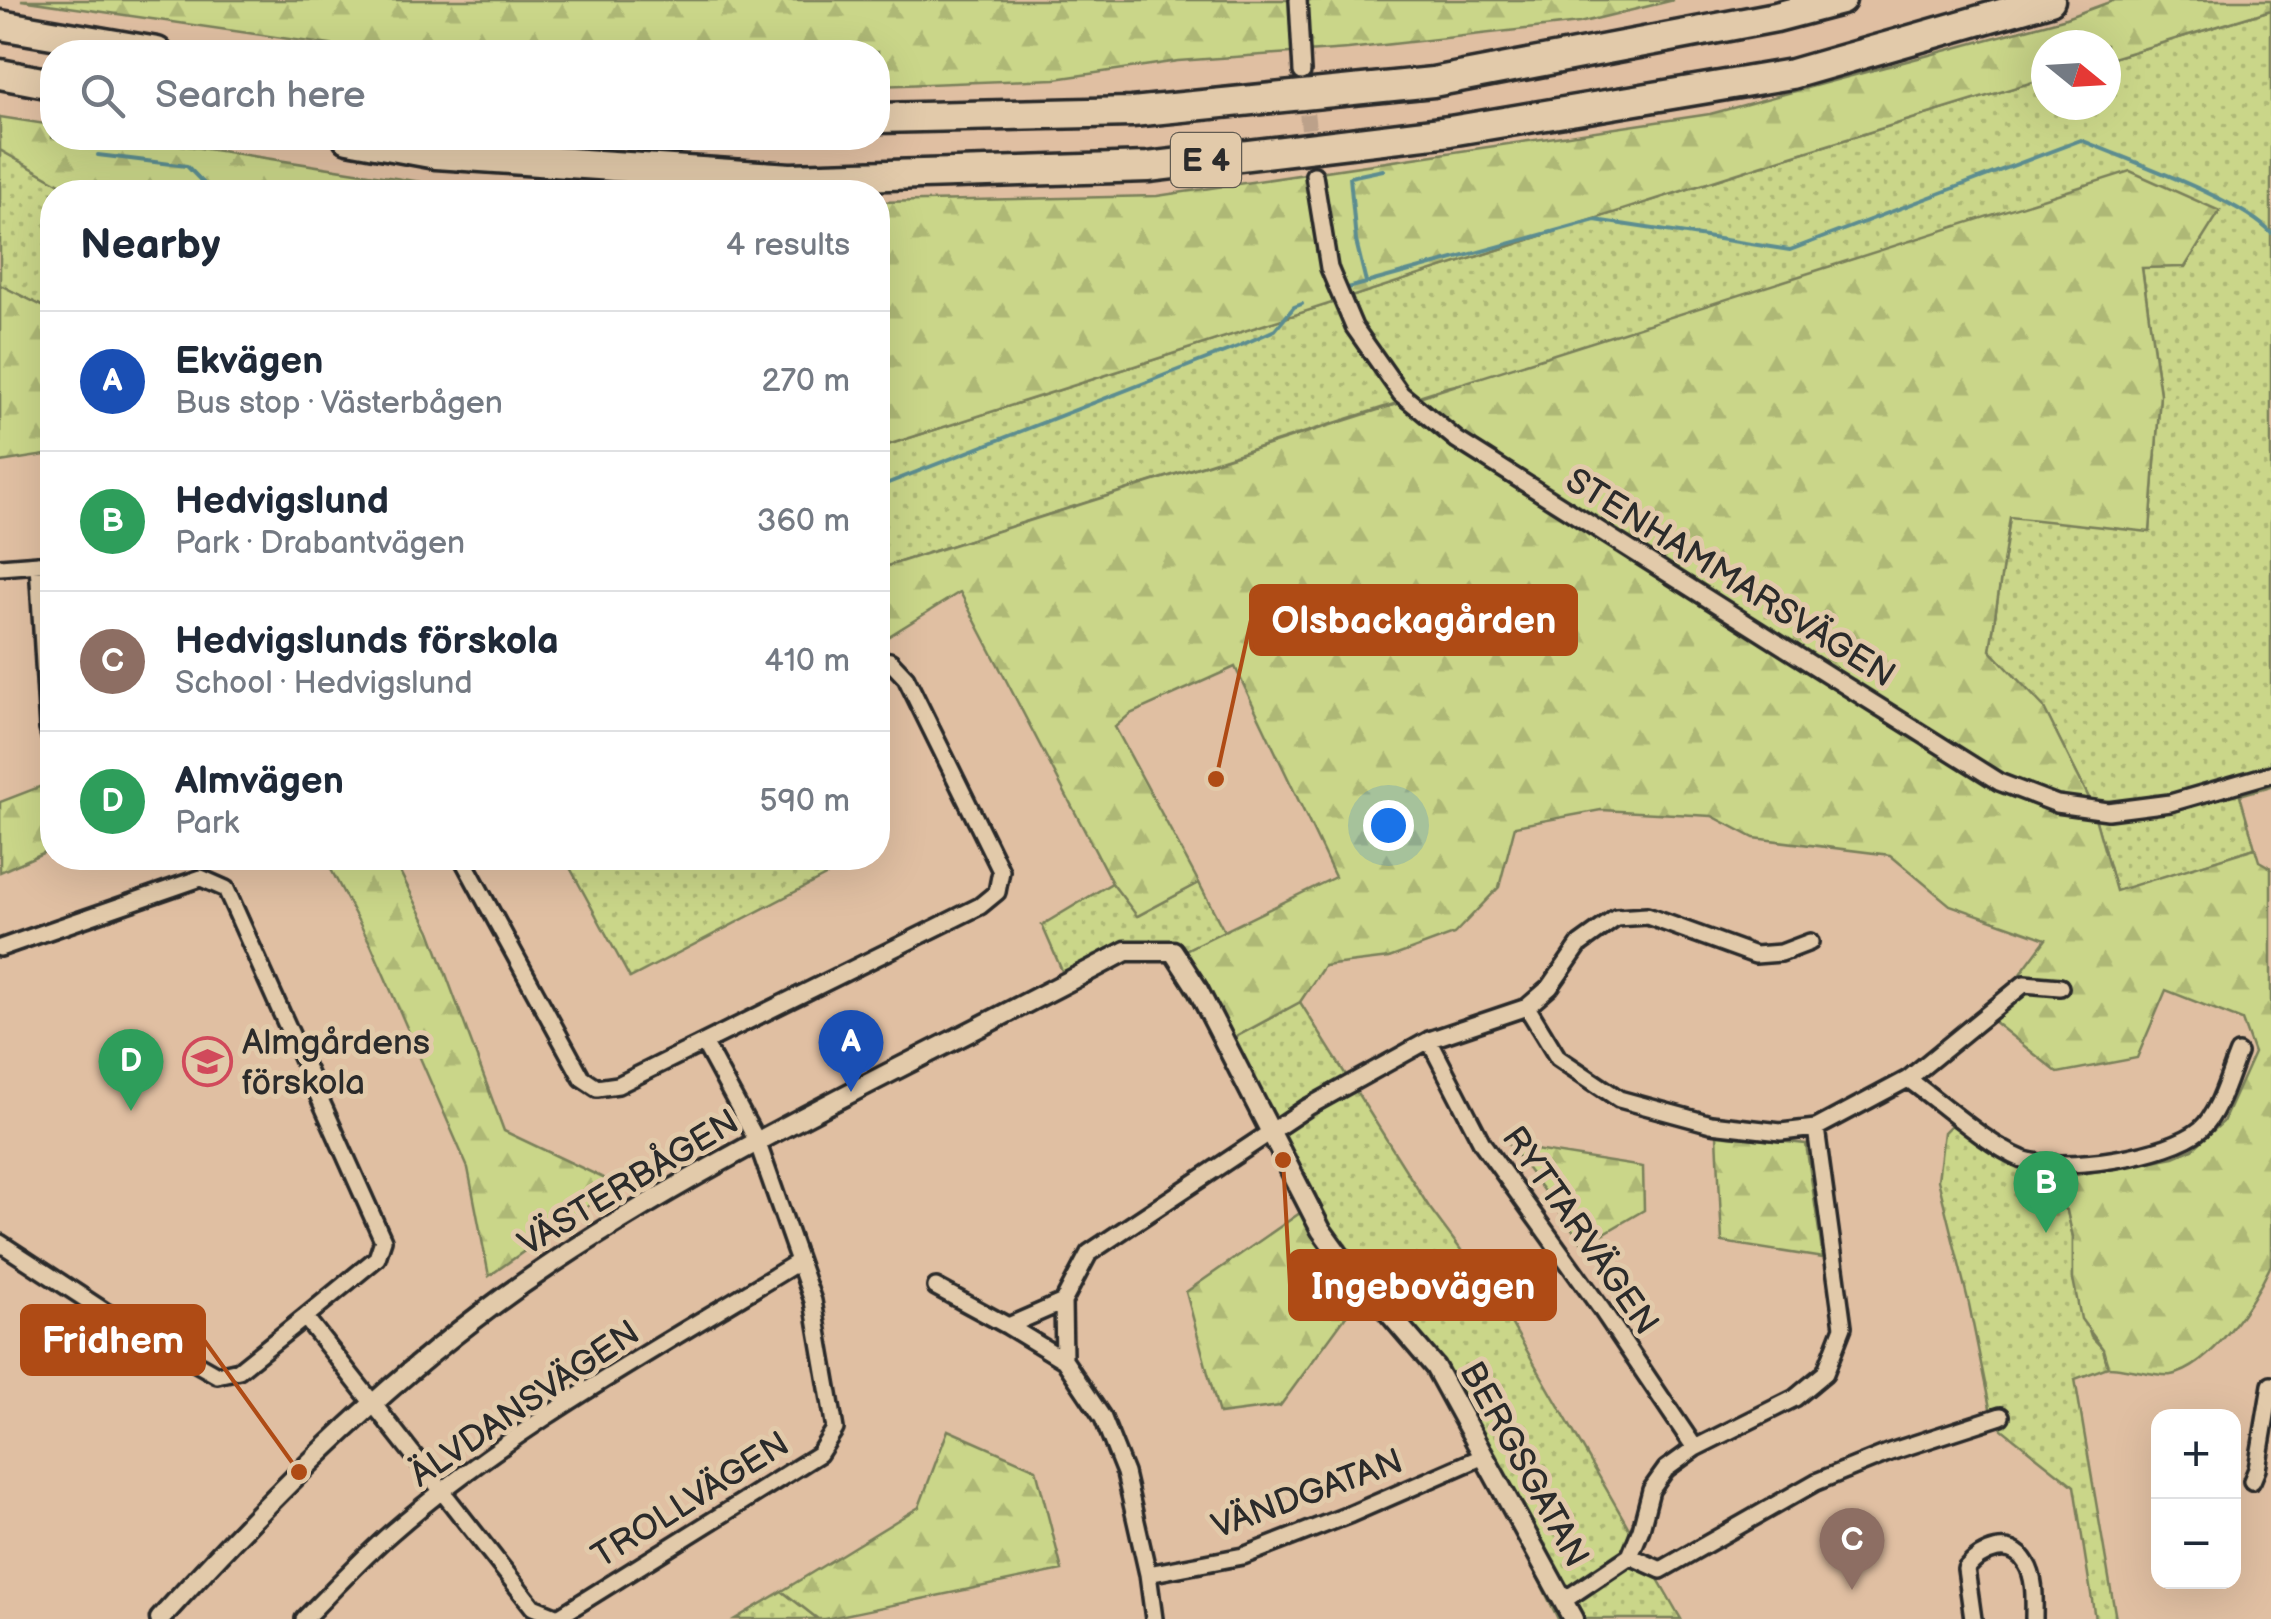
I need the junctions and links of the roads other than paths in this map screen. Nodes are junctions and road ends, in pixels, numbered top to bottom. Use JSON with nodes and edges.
{"nodes":[{"id":1,"x":1298,"y":0,"type":"edge"},
{"id":2,"x":1841,"y":0,"type":"edge"},
{"id":3,"x":2050,"y":0,"type":"edge"},
{"id":4,"x":0,"y":24,"type":"edge"},
{"id":5,"x":90,"y":40,"type":"edge"},
{"id":6,"x":1302,"y":72,"type":"tunnel mouth"},
{"id":7,"x":0,"y":74,"type":"edge"},
{"id":8,"x":40,"y":82,"type":"edge"},
{"id":9,"x":890,"y":118,"type":"edge"},
{"id":10,"x":414,"y":150,"type":"edge"},
{"id":11,"x":1314,"y":175,"type":"tunnel mouth"},
{"id":12,"x":40,"y":564,"type":"edge"},
{"id":13,"x":0,"y":567,"type":"edge"},
{"id":14,"x":890,"y":661,"type":"edge"},
{"id":15,"x":2271,"y":774,"type":"edge"},
{"id":16,"x":469,"y":870,"type":"edge"},
{"id":17,"x":1810,"y":942,"type":"dead end"},
{"id":18,"x":0,"y":948,"type":"edge"},
{"id":19,"x":2060,"y":986,"type":"dead end"},
{"id":20,"x":1196,"y":988,"type":"joint"},
{"id":21,"x":1527,"y":1007,"type":"junction"},
{"id":22,"x":1429,"y":1040,"type":"junction"},
{"id":23,"x":704,"y":1043,"type":"junction"},
{"id":24,"x":2238,"y":1053,"type":"dead end"},
{"id":25,"x":1908,"y":1079,"type":"junction"},
{"id":26,"x":1816,"y":1128,"type":"junction"},
{"id":27,"x":1269,"y":1134,"type":"junction"},
{"id":28,"x":757,"y":1141,"type":"junction"},
{"id":29,"x":0,"y":1244,"type":"edge"},
{"id":30,"x":798,"y":1262,"type":"junction"},
{"id":31,"x":936,"y":1286,"type":"dead end"},
{"id":32,"x":1063,"y":1302,"type":"junction"},
{"id":33,"x":305,"y":1317,"type":"junction"},
{"id":34,"x":1008,"y":1326,"type":"junction"},
{"id":35,"x":1064,"y":1360,"type":"junction"},
{"id":36,"x":2271,"y":1385,"type":"edge"},
{"id":37,"x":371,"y":1405,"type":"junction"},
{"id":38,"x":2001,"y":1416,"type":"dead end"},
{"id":39,"x":1694,"y":1448,"type":"junction"},
{"id":40,"x":1484,"y":1456,"type":"junction"},
{"id":41,"x":2252,"y":1481,"type":"dead end"},
{"id":42,"x":441,"y":1492,"type":"junction"},
{"id":43,"x":1630,"y":1556,"type":"junction"},
{"id":44,"x":1148,"y":1574,"type":"junction"},
{"id":45,"x":1563,"y":1601,"type":"junction"},
{"id":46,"x":160,"y":1619,"type":"edge"},
{"id":47,"x":304,"y":1619,"type":"edge"},
{"id":48,"x":1154,"y":1619,"type":"edge"},
{"id":49,"x":1573,"y":1619,"type":"edge"},
{"id":50,"x":1973,"y":1619,"type":"edge"},
{"id":51,"x":2034,"y":1619,"type":"edge"}],
"edges":[{"from":1,"to":6,"type":"street"},
{"from":2,"to":9,"type":"highway","number":"E 4"},
{"from":3,"to":10,"type":"highway","number":"E 4"},
{"from":4,"to":5,"type":"highway"},
{"from":7,"to":8,"type":"highway"},
{"from":11,"to":15,"type":"street","name":"STENHAMMARSVÄGEN"},
{"from":12,"to":13,"type":"street"},
{"from":14,"to":23,"type":"street"},
{"from":16,"to":23,"type":"street"},
{"from":17,"to":21,"type":"street"},
{"from":18,"to":33,"type":"street"},
{"from":19,"to":25,"type":"street"},
{"from":20,"to":27,"type":"street","name":"BERGSGATAN"},
{"from":20,"to":28,"type":"street","name":"VÄSTERBÅGEN"},
{"from":21,"to":22,"type":"street"},
{"from":21,"to":26,"type":"street"},
{"from":22,"to":27,"type":"street"},
{"from":22,"to":39,"type":"street","name":"RYTTARVÄGEN"},
{"from":23,"to":28,"type":"street","name":"TROLLVÄGEN"},
{"from":24,"to":25,"type":"street"},
{"from":25,"to":26,"type":"street"},
{"from":26,"to":39,"type":"street"},
{"from":27,"to":32,"type":"street"},
{"from":27,"to":40,"type":"street","name":"BERGSGATAN"},
{"from":28,"to":30,"type":"street","name":"TROLLVÄGEN"},
{"from":28,"to":37,"type":"street","name":"VÄSTERBÅGEN"},
{"from":29,"to":33,"type":"street"},
{"from":30,"to":42,"type":"street","name":"ÄLVDANSVÄGEN"},
{"from":30,"to":42,"type":"street","name":"TROLLVÄGEN"},
{"from":31,"to":34,"type":"street"},
{"from":32,"to":34,"type":"street"},
{"from":32,"to":35,"type":"street"},
{"from":33,"to":37,"type":"street","name":"TROLLVÄGEN"},
{"from":34,"to":35,"type":"street"},
{"from":35,"to":44,"type":"street"},
{"from":36,"to":41,"type":"street"},
{"from":37,"to":42,"type":"street","name":"TROLLVÄGEN"},
{"from":37,"to":46,"type":"street","name":"VÄSTERBÅGEN"},
{"from":38,"to":43,"type":"street"},
{"from":39,"to":43,"type":"street"},
{"from":40,"to":44,"type":"street","name":"VÄNDGATAN"},
{"from":40,"to":45,"type":"street","name":"BERGSGATAN"},
{"from":42,"to":47,"type":"street","name":"ÄLVDANSVÄGEN"},
{"from":43,"to":45,"type":"street"},
{"from":44,"to":48,"type":"street"},
{"from":45,"to":49,"type":"street","name":"BERGSGATAN"},
{"from":50,"to":51,"type":"street"}]}
